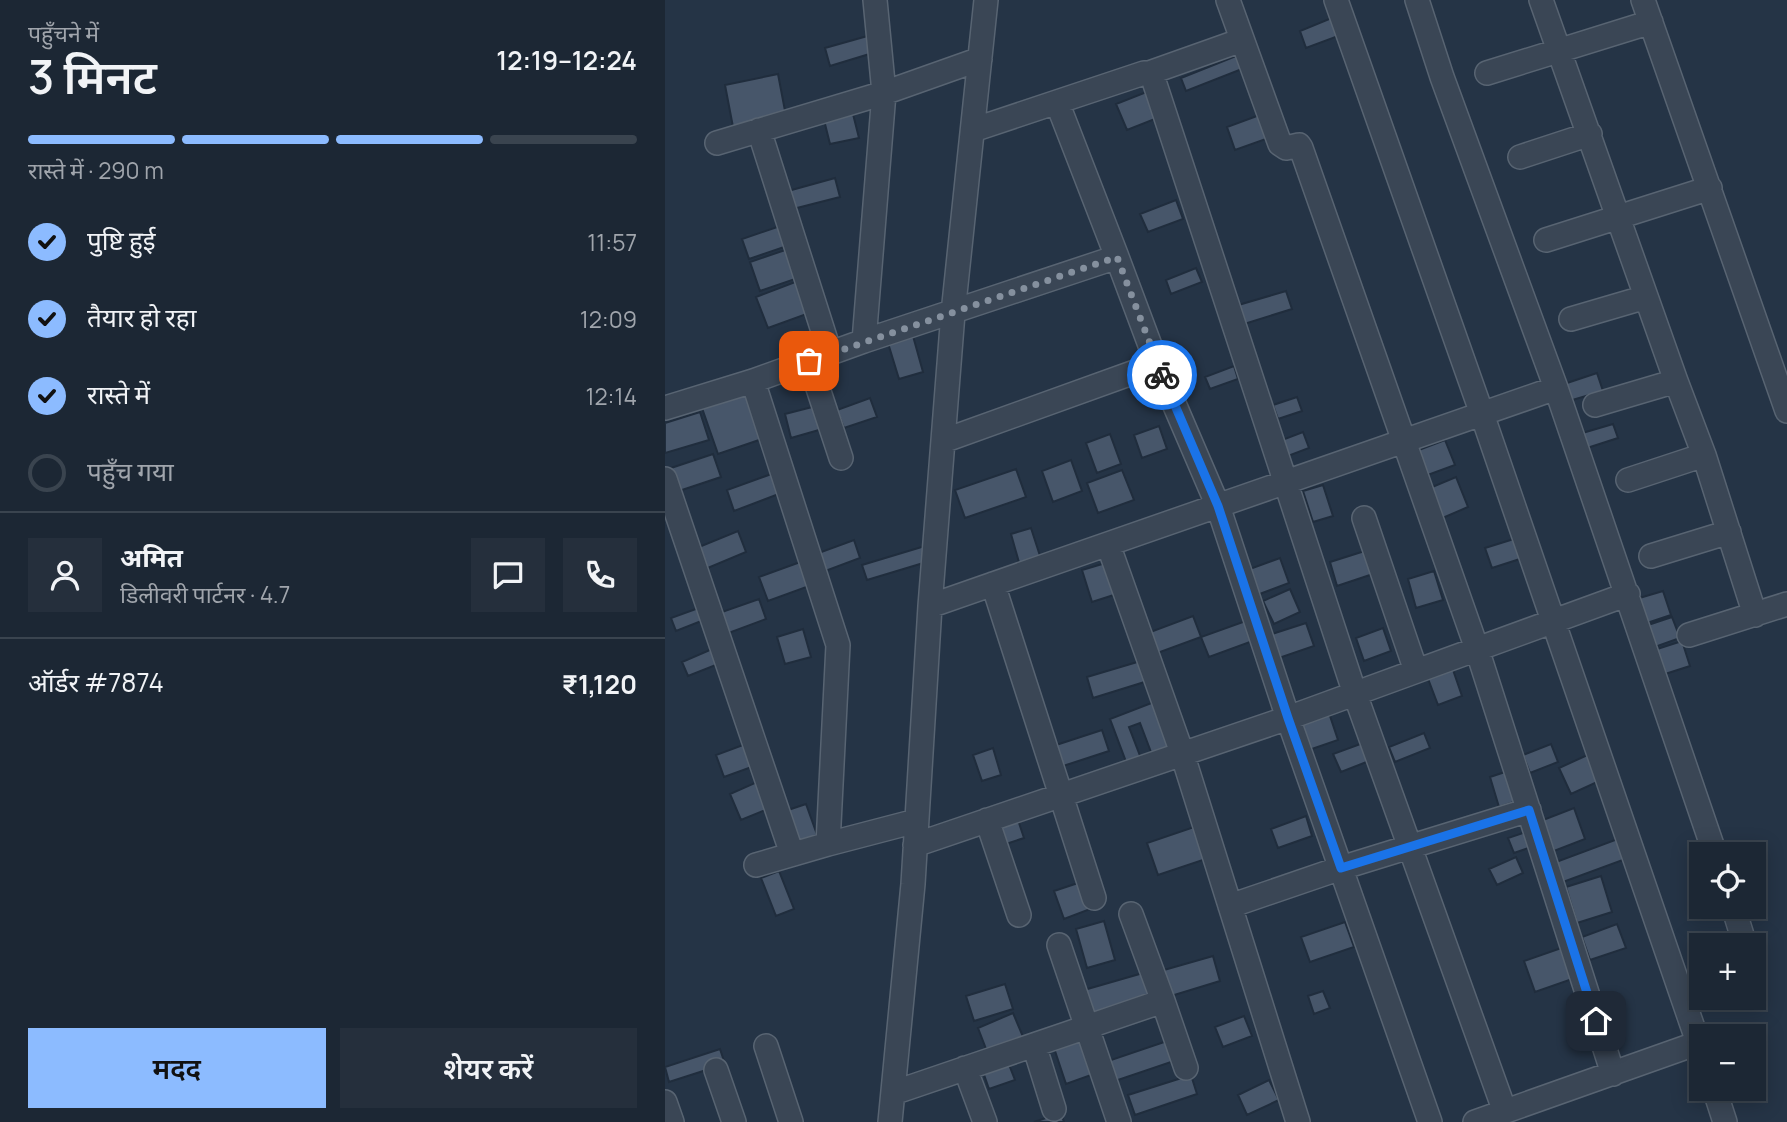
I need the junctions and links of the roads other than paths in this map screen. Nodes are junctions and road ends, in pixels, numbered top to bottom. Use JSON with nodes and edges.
{"nodes":[{"id":1,"x":875,"y":0,"type":"edge"},
{"id":2,"x":986,"y":0,"type":"edge"},
{"id":3,"x":1228,"y":0,"type":"edge"},
{"id":4,"x":1336,"y":0,"type":"edge"},
{"id":5,"x":1417,"y":0,"type":"edge"},
{"id":6,"x":1541,"y":0,"type":"edge"},
{"id":7,"x":1643,"y":0,"type":"edge"},
{"id":8,"x":1651,"y":22,"type":"junction"},
{"id":9,"x":1243,"y":40,"type":"junction"},
{"id":10,"x":1561,"y":52,"type":"junction"},
{"id":11,"x":980,"y":59,"type":"junction"},
{"id":12,"x":1149,"y":73,"type":"junction"},
{"id":13,"x":1487,"y":73,"type":"dead end"},
{"id":14,"x":884,"y":93,"type":"junction"},
{"id":15,"x":1057,"y":102,"type":"junction"},
{"id":16,"x":759,"y":130,"type":"junction"},
{"id":17,"x":973,"y":130,"type":"junction"},
{"id":18,"x":1590,"y":134,"type":"junction"},
{"id":19,"x":717,"y":143,"type":"dead end"},
{"id":20,"x":1520,"y":158,"type":"dead end"},
{"id":21,"x":1710,"y":188,"type":"junction"},
{"id":22,"x":1618,"y":216,"type":"junction"},
{"id":23,"x":1546,"y":240,"type":"dead end"},
{"id":24,"x":1117,"y":257,"type":"junction"},
{"id":25,"x":1646,"y":297,"type":"junction"},
{"id":26,"x":953,"y":313,"type":"junction"},
{"id":27,"x":1571,"y":319,"type":"dead end"},
{"id":28,"x":864,"y":341,"type":"junction"},
{"id":29,"x":819,"y":357,"type":"junction"},
{"id":30,"x":1157,"y":364,"type":"junction"},
{"id":31,"x":1675,"y":381,"type":"junction"},
{"id":32,"x":753,"y":382,"type":"junction"},
{"id":33,"x":1556,"y":388,"type":"junction"},
{"id":34,"x":1595,"y":405,"type":"dead end"},
{"id":35,"x":665,"y":408,"type":"edge"},
{"id":36,"x":1787,"y":411,"type":"edge"},
{"id":37,"x":1482,"y":414,"type":"junction"},
{"id":38,"x":943,"y":441,"type":"junction"},
{"id":39,"x":1404,"y":441,"type":"junction"},
{"id":40,"x":1704,"y":455,"type":"junction"},
{"id":41,"x":841,"y":458,"type":"dead end"},
{"id":42,"x":665,"y":479,"type":"edge"},
{"id":43,"x":1628,"y":480,"type":"dead end"},
{"id":44,"x":1285,"y":482,"type":"junction"},
{"id":45,"x":1218,"y":506,"type":"junction"},
{"id":46,"x":1364,"y":518,"type":"dead end"},
{"id":47,"x":1729,"y":532,"type":"junction"},
{"id":48,"x":1108,"y":544,"type":"junction"},
{"id":49,"x":1651,"y":556,"type":"dead end"},
{"id":50,"x":993,"y":584,"type":"junction"},
{"id":51,"x":1628,"y":594,"type":"junction"},
{"id":52,"x":1787,"y":604,"type":"edge"},
{"id":53,"x":930,"y":606,"type":"junction"},
{"id":54,"x":1755,"y":615,"type":"junction"},
{"id":55,"x":1553,"y":621,"type":"junction"},
{"id":56,"x":1689,"y":635,"type":"dead end"},
{"id":57,"x":1477,"y":649,"type":"junction"},
{"id":58,"x":1416,"y":671,"type":"junction"},
{"id":59,"x":1355,"y":694,"type":"junction"},
{"id":60,"x":1288,"y":718,"type":"junction"},
{"id":61,"x":1182,"y":754,"type":"junction"},
{"id":62,"x":1060,"y":795,"type":"junction"},
{"id":63,"x":1529,"y":810,"type":"junction"},
{"id":64,"x":987,"y":820,"type":"junction"},
{"id":65,"x":916,"y":821,"type":"junction"},
{"id":66,"x":1711,"y":842,"type":"edge"},
{"id":67,"x":828,"y":844,"type":"junction"},
{"id":68,"x":915,"y":845,"type":"junction"},
{"id":69,"x":1409,"y":846,"type":"junction"},
{"id":70,"x":792,"y":854,"type":"junction"},
{"id":71,"x":756,"y":865,"type":"dead end"},
{"id":72,"x":1341,"y":868,"type":"junction"},
{"id":73,"x":1094,"y":898,"type":"dead end"},
{"id":74,"x":1230,"y":906,"type":"junction"},
{"id":75,"x":1131,"y":914,"type":"dead end"},
{"id":76,"x":1019,"y":915,"type":"dead end"},
{"id":77,"x":1059,"y":946,"type":"dead end"},
{"id":78,"x":1163,"y":1002,"type":"junction"},
{"id":79,"x":1692,"y":1024,"type":"edge"},
{"id":80,"x":1086,"y":1027,"type":"junction"},
{"id":81,"x":1034,"y":1045,"type":"junction"},
{"id":82,"x":766,"y":1046,"type":"dead end"},
{"id":83,"x":1689,"y":1050,"type":"edge"},
{"id":84,"x":965,"y":1068,"type":"junction"},
{"id":85,"x":1186,"y":1068,"type":"dead end"},
{"id":86,"x":716,"y":1070,"type":"dead end"},
{"id":87,"x":1613,"y":1073,"type":"junction"},
{"id":88,"x":893,"y":1093,"type":"junction"},
{"id":89,"x":1718,"y":1101,"type":"edge"},
{"id":90,"x":665,"y":1102,"type":"edge"},
{"id":91,"x":1054,"y":1109,"type":"dead end"},
{"id":92,"x":1505,"y":1112,"type":"junction"},
{"id":93,"x":672,"y":1122,"type":"edge"},
{"id":94,"x":734,"y":1122,"type":"edge"},
{"id":95,"x":791,"y":1122,"type":"edge"},
{"id":96,"x":890,"y":1122,"type":"edge"},
{"id":97,"x":985,"y":1122,"type":"edge"},
{"id":98,"x":1119,"y":1122,"type":"edge"},
{"id":99,"x":1297,"y":1122,"type":"edge"},
{"id":100,"x":1430,"y":1122,"type":"edge"},
{"id":101,"x":1475,"y":1122,"type":"edge"},
{"id":102,"x":1725,"y":1122,"type":"edge"}],
"edges":[{"from":1,"to":14,"type":"street"},
{"from":2,"to":11,"type":"street"},
{"from":3,"to":9,"type":"street"},
{"from":4,"to":37,"type":"street"},
{"from":5,"to":33,"type":"street"},
{"from":6,"to":10,"type":"street"},
{"from":7,"to":8,"type":"street"},
{"from":8,"to":10,"type":"street"},
{"from":8,"to":21,"type":"street"},
{"from":9,"to":12,"type":"street"},
{"from":9,"to":39,"type":"street"},
{"from":10,"to":13,"type":"street"},
{"from":10,"to":18,"type":"street"},
{"from":11,"to":14,"type":"street"},
{"from":11,"to":17,"type":"street"},
{"from":12,"to":15,"type":"street"},
{"from":12,"to":44,"type":"street"},
{"from":14,"to":16,"type":"street"},
{"from":14,"to":28,"type":"street"},
{"from":15,"to":17,"type":"street"},
{"from":15,"to":24,"type":"street"},
{"from":16,"to":19,"type":"street"},
{"from":16,"to":29,"type":"street"},
{"from":17,"to":26,"type":"street"},
{"from":18,"to":20,"type":"street"},
{"from":18,"to":22,"type":"street"},
{"from":21,"to":22,"type":"street"},
{"from":21,"to":36,"type":"street"},
{"from":22,"to":23,"type":"street"},
{"from":22,"to":25,"type":"street"},
{"from":24,"to":26,"type":"street"},
{"from":24,"to":30,"type":"street"},
{"from":25,"to":27,"type":"street"},
{"from":25,"to":31,"type":"street"},
{"from":26,"to":28,"type":"street"},
{"from":26,"to":38,"type":"street"},
{"from":28,"to":29,"type":"street"},
{"from":29,"to":32,"type":"street"},
{"from":29,"to":41,"type":"street"},
{"from":30,"to":38,"type":"street"},
{"from":30,"to":45,"type":"street"},
{"from":31,"to":34,"type":"street"},
{"from":31,"to":40,"type":"street"},
{"from":32,"to":35,"type":"street"},
{"from":32,"to":67,"type":"street"},
{"from":33,"to":37,"type":"street"},
{"from":33,"to":51,"type":"street"},
{"from":37,"to":39,"type":"street"},
{"from":37,"to":55,"type":"street"},
{"from":38,"to":53,"type":"street"},
{"from":39,"to":44,"type":"street"},
{"from":39,"to":57,"type":"street"},
{"from":40,"to":43,"type":"street"},
{"from":40,"to":47,"type":"street"},
{"from":42,"to":70,"type":"street"},
{"from":44,"to":45,"type":"street"},
{"from":44,"to":59,"type":"street"},
{"from":45,"to":48,"type":"street"},
{"from":45,"to":60,"type":"street"},
{"from":46,"to":58,"type":"street"},
{"from":47,"to":49,"type":"street"},
{"from":47,"to":54,"type":"street"},
{"from":48,"to":50,"type":"street"},
{"from":48,"to":61,"type":"street"},
{"from":50,"to":53,"type":"street"},
{"from":50,"to":62,"type":"street"},
{"from":51,"to":55,"type":"street"},
{"from":51,"to":66,"type":"street"},
{"from":52,"to":54,"type":"street"},
{"from":53,"to":65,"type":"street"},
{"from":54,"to":56,"type":"street"},
{"from":55,"to":57,"type":"street"},
{"from":55,"to":79,"type":"street"},
{"from":57,"to":58,"type":"street"},
{"from":57,"to":63,"type":"street"},
{"from":58,"to":59,"type":"street"},
{"from":59,"to":60,"type":"street"},
{"from":59,"to":69,"type":"street"},
{"from":60,"to":61,"type":"street"},
{"from":60,"to":72,"type":"street"},
{"from":61,"to":62,"type":"street"},
{"from":61,"to":74,"type":"street"},
{"from":62,"to":64,"type":"street"},
{"from":62,"to":73,"type":"street"},
{"from":63,"to":69,"type":"street"},
{"from":63,"to":87,"type":"street"},
{"from":64,"to":68,"type":"street"},
{"from":64,"to":76,"type":"street"},
{"from":65,"to":67,"type":"street"},
{"from":65,"to":68,"type":"street"},
{"from":67,"to":70,"type":"street"},
{"from":68,"to":88,"type":"street"},
{"from":69,"to":72,"type":"street"},
{"from":69,"to":92,"type":"street"},
{"from":70,"to":71,"type":"street"},
{"from":72,"to":74,"type":"street"},
{"from":72,"to":100,"type":"street"},
{"from":74,"to":99,"type":"street"},
{"from":75,"to":78,"type":"street"},
{"from":77,"to":80,"type":"street"},
{"from":78,"to":80,"type":"street"},
{"from":78,"to":85,"type":"street"},
{"from":80,"to":81,"type":"street"},
{"from":80,"to":98,"type":"street"},
{"from":81,"to":84,"type":"street"},
{"from":81,"to":91,"type":"street"},
{"from":82,"to":95,"type":"street"},
{"from":83,"to":87,"type":"street"},
{"from":84,"to":88,"type":"street"},
{"from":84,"to":97,"type":"street"},
{"from":86,"to":94,"type":"street"},
{"from":87,"to":92,"type":"street"},
{"from":88,"to":96,"type":"street"},
{"from":89,"to":102,"type":"street"},
{"from":90,"to":93,"type":"street"},
{"from":92,"to":101,"type":"street"}]}
